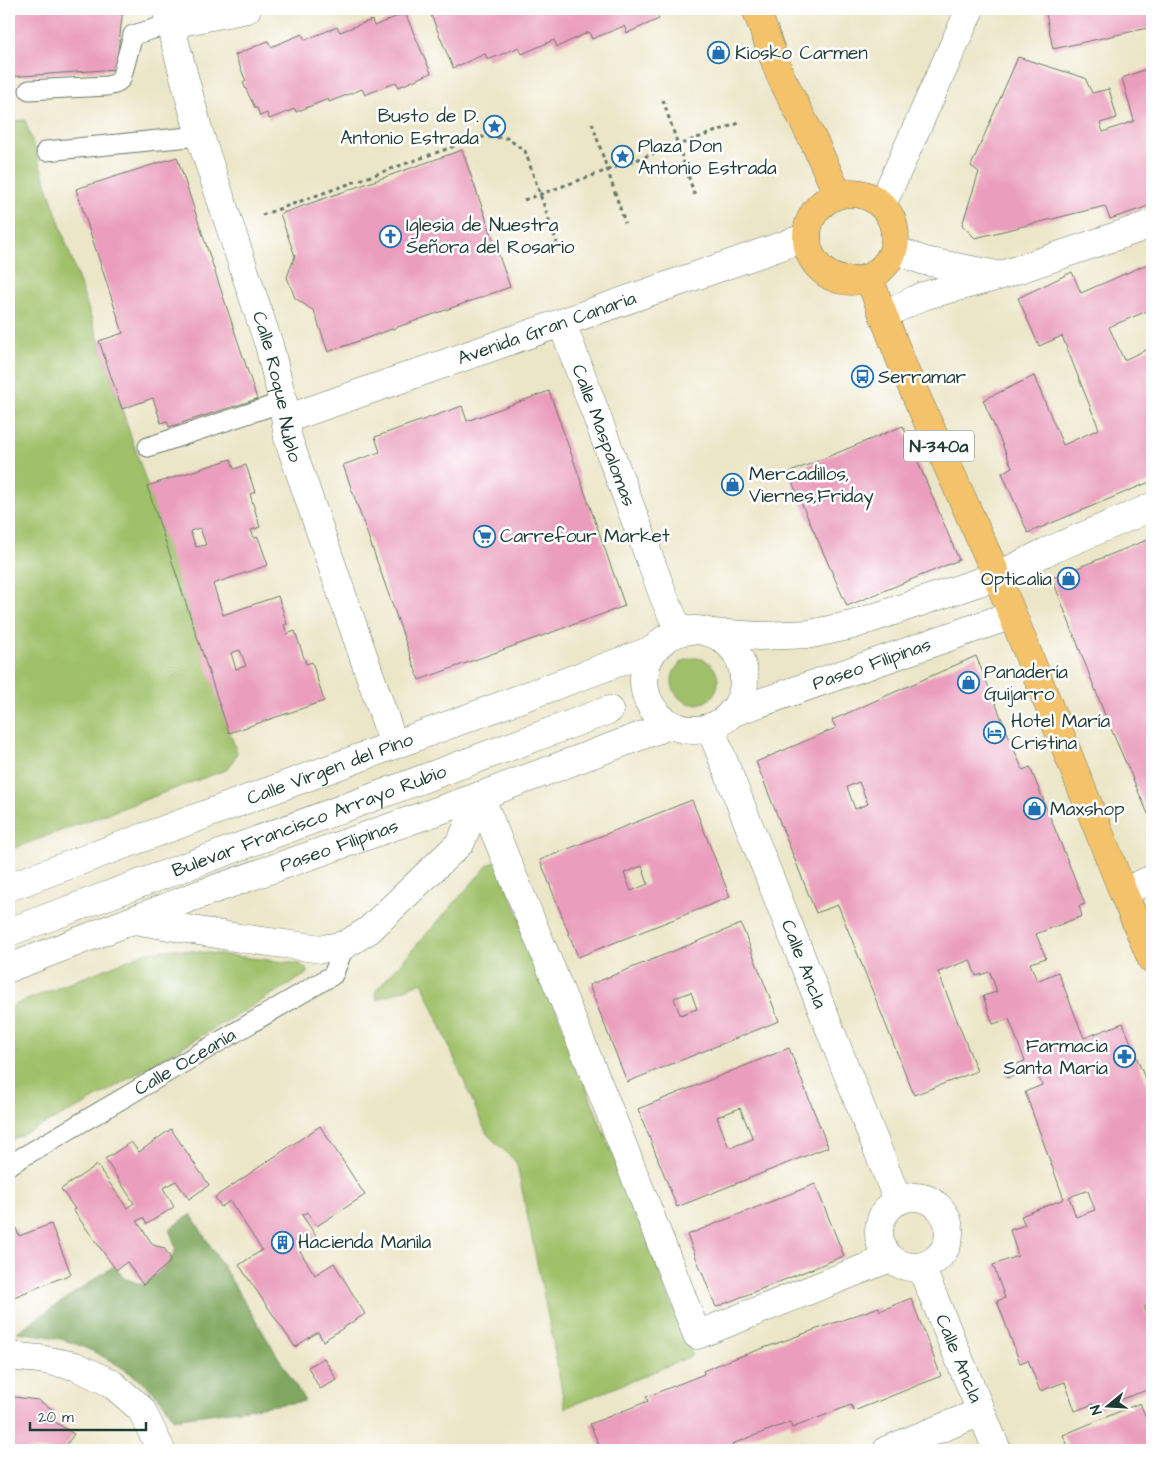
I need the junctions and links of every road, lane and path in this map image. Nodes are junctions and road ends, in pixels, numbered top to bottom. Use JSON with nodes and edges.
{"nodes":[{"id":1,"x":247,"y":9,"type":"edge"},
{"id":2,"x":756,"y":9,"type":"edge"},
{"id":3,"x":970,"y":9,"type":"edge"},
{"id":4,"x":169,"y":16,"type":"edge"},
{"id":5,"x":30,"y":90,"type":"dead end"},
{"id":6,"x":663,"y":100,"type":"dead end"},
{"id":7,"x":742,"y":122,"type":"dead end"},
{"id":8,"x":592,"y":123,"type":"dead end"},
{"id":9,"x":200,"y":136,"type":"junction"},
{"id":10,"x":678,"y":145,"type":"junction"},
{"id":11,"x":46,"y":150,"type":"dead end"},
{"id":12,"x":607,"y":170,"type":"junction"},
{"id":13,"x":540,"y":194,"type":"junction"},
{"id":14,"x":838,"y":194,"type":"junction"},
{"id":15,"x":695,"y":196,"type":"dead end"},
{"id":16,"x":524,"y":200,"type":"dead end"},
{"id":17,"x":882,"y":205,"type":"junction"},
{"id":18,"x":625,"y":223,"type":"dead end"},
{"id":19,"x":1152,"y":224,"type":"edge"},
{"id":20,"x":230,"y":227,"type":"junction"},
{"id":21,"x":807,"y":237,"type":"junction"},
{"id":22,"x":558,"y":243,"type":"dead end"},
{"id":23,"x":894,"y":250,"type":"junction"},
{"id":24,"x":999,"y":276,"type":"junction"},
{"id":25,"x":868,"y":278,"type":"junction"},
{"id":26,"x":883,"y":315,"type":"junction"},
{"id":27,"x":562,"y":324,"type":"junction"},
{"id":28,"x":284,"y":410,"type":"junction"},
{"id":29,"x":148,"y":446,"type":"dead end"},
{"id":30,"x":1152,"y":507,"type":"edge"},
{"id":31,"x":996,"y":576,"type":"junction"},
{"id":32,"x":1012,"y":614,"type":"junction"},
{"id":33,"x":679,"y":631,"type":"junction"},
{"id":34,"x":712,"y":633,"type":"junction"},
{"id":35,"x":652,"y":650,"type":"junction"},
{"id":36,"x":609,"y":710,"type":"dead end"},
{"id":37,"x":721,"y":720,"type":"junction"},
{"id":38,"x":670,"y":724,"type":"junction"},
{"id":39,"x":394,"y":745,"type":"junction"},
{"id":40,"x":480,"y":796,"type":"junction"},
{"id":41,"x":1152,"y":879,"type":"edge"},
{"id":42,"x":9,"y":887,"type":"edge"},
{"id":43,"x":1123,"y":892,"type":"junction"},
{"id":44,"x":134,"y":920,"type":"junction"},
{"id":45,"x":9,"y":932,"type":"edge"},
{"id":46,"x":345,"y":945,"type":"junction"},
{"id":47,"x":1152,"y":960,"type":"edge"},
{"id":48,"x":9,"y":968,"type":"edge"},
{"id":49,"x":9,"y":1165,"type":"edge"},
{"id":50,"x":898,"y":1201,"type":"junction"},
{"id":51,"x":890,"y":1258,"type":"junction"},
{"id":52,"x":921,"y":1267,"type":"junction"},
{"id":53,"x":9,"y":1356,"type":"edge"},
{"id":54,"x":981,"y":1412,"type":"junction"},
{"id":55,"x":161,"y":1450,"type":"edge"},
{"id":56,"x":887,"y":1450,"type":"edge"},
{"id":57,"x":997,"y":1450,"type":"edge"}],
"edges":[{"from":1,"to":4,"type":"street"},
{"from":2,"to":14,"type":"main road"},
{"from":3,"to":17,"type":"street"},
{"from":4,"to":5,"type":"lane"},
{"from":4,"to":9,"type":"street","name":"Calle Roque Nublo"},
{"from":6,"to":10,"type":"path"},
{"from":7,"to":10,"type":"path"},
{"from":8,"to":12,"type":"path"},
{"from":9,"to":11,"type":"lane"},
{"from":9,"to":20,"type":"street","name":"Calle Roque Nublo"},
{"from":10,"to":12,"type":"path"},
{"from":10,"to":15,"type":"path"},
{"from":12,"to":13,"type":"path"},
{"from":12,"to":18,"type":"path"},
{"from":13,"to":16,"type":"path"},
{"from":13,"to":20,"type":"path"},
{"from":13,"to":22,"type":"path"},
{"from":14,"to":17,"type":"main road"},
{"from":14,"to":21,"type":"main road"},
{"from":17,"to":23,"type":"main road"},
{"from":19,"to":24,"type":"street"},
{"from":20,"to":28,"type":"street","name":"Calle Roque Nublo"},
{"from":21,"to":25,"type":"main road"},
{"from":21,"to":27,"type":"street","name":"Avenida Gran Canaria"},
{"from":23,"to":24,"type":"street"},
{"from":23,"to":25,"type":"main road"},
{"from":24,"to":26,"type":"street"},
{"from":25,"to":26,"type":"main road","number":"N-340a"},
{"from":26,"to":31,"type":"main road","number":"N-340a"},
{"from":27,"to":28,"type":"street","name":"Avenida Gran Canaria"},
{"from":27,"to":33,"type":"street","name":"Calle Maspalomas"},
{"from":28,"to":29,"type":"lane"},
{"from":28,"to":39,"type":"street","name":"Calle Roque Nublo"},
{"from":30,"to":31,"type":"street"},
{"from":31,"to":32,"type":"main road","number":"N-340a"},
{"from":31,"to":34,"type":"street"},
{"from":32,"to":37,"type":"street","name":"Paseo Filipinas"},
{"from":32,"to":43,"type":"main road","number":"N-340a"},
{"from":33,"to":34,"type":"street"},
{"from":33,"to":35,"type":"street"},
{"from":34,"to":37,"type":"street"},
{"from":35,"to":38,"type":"street"},
{"from":35,"to":39,"type":"street","name":"Calle Virgen del Pino"},
{"from":36,"to":45,"type":"street","name":"Bulevar Francisco Arrayo Rubio"},
{"from":37,"to":38,"type":"street"},
{"from":37,"to":50,"type":"street","name":"Calle Ancla"},
{"from":38,"to":40,"type":"street","name":"Paseo Filipinas"},
{"from":39,"to":42,"type":"street","name":"Calle Virgen del Pino"},
{"from":40,"to":44,"type":"street","name":"Paseo Filipinas"},
{"from":40,"to":46,"type":"street"},
{"from":40,"to":51,"type":"street"},
{"from":41,"to":43,"type":"street"},
{"from":43,"to":47,"type":"main road","number":"N-340a"},
{"from":44,"to":46,"type":"street"},
{"from":44,"to":48,"type":"street","name":"Paseo Filipinas"},
{"from":46,"to":49,"type":"lane","name":"Calle Oceanía"},
{"from":50,"to":51,"type":"street"},
{"from":50,"to":52,"type":"street"},
{"from":51,"to":52,"type":"street"},
{"from":52,"to":54,"type":"street","name":"Calle Ancla"},
{"from":53,"to":55,"type":"street"},
{"from":54,"to":56,"type":"street"},
{"from":54,"to":57,"type":"street","name":"Calle Ancla"}]}
